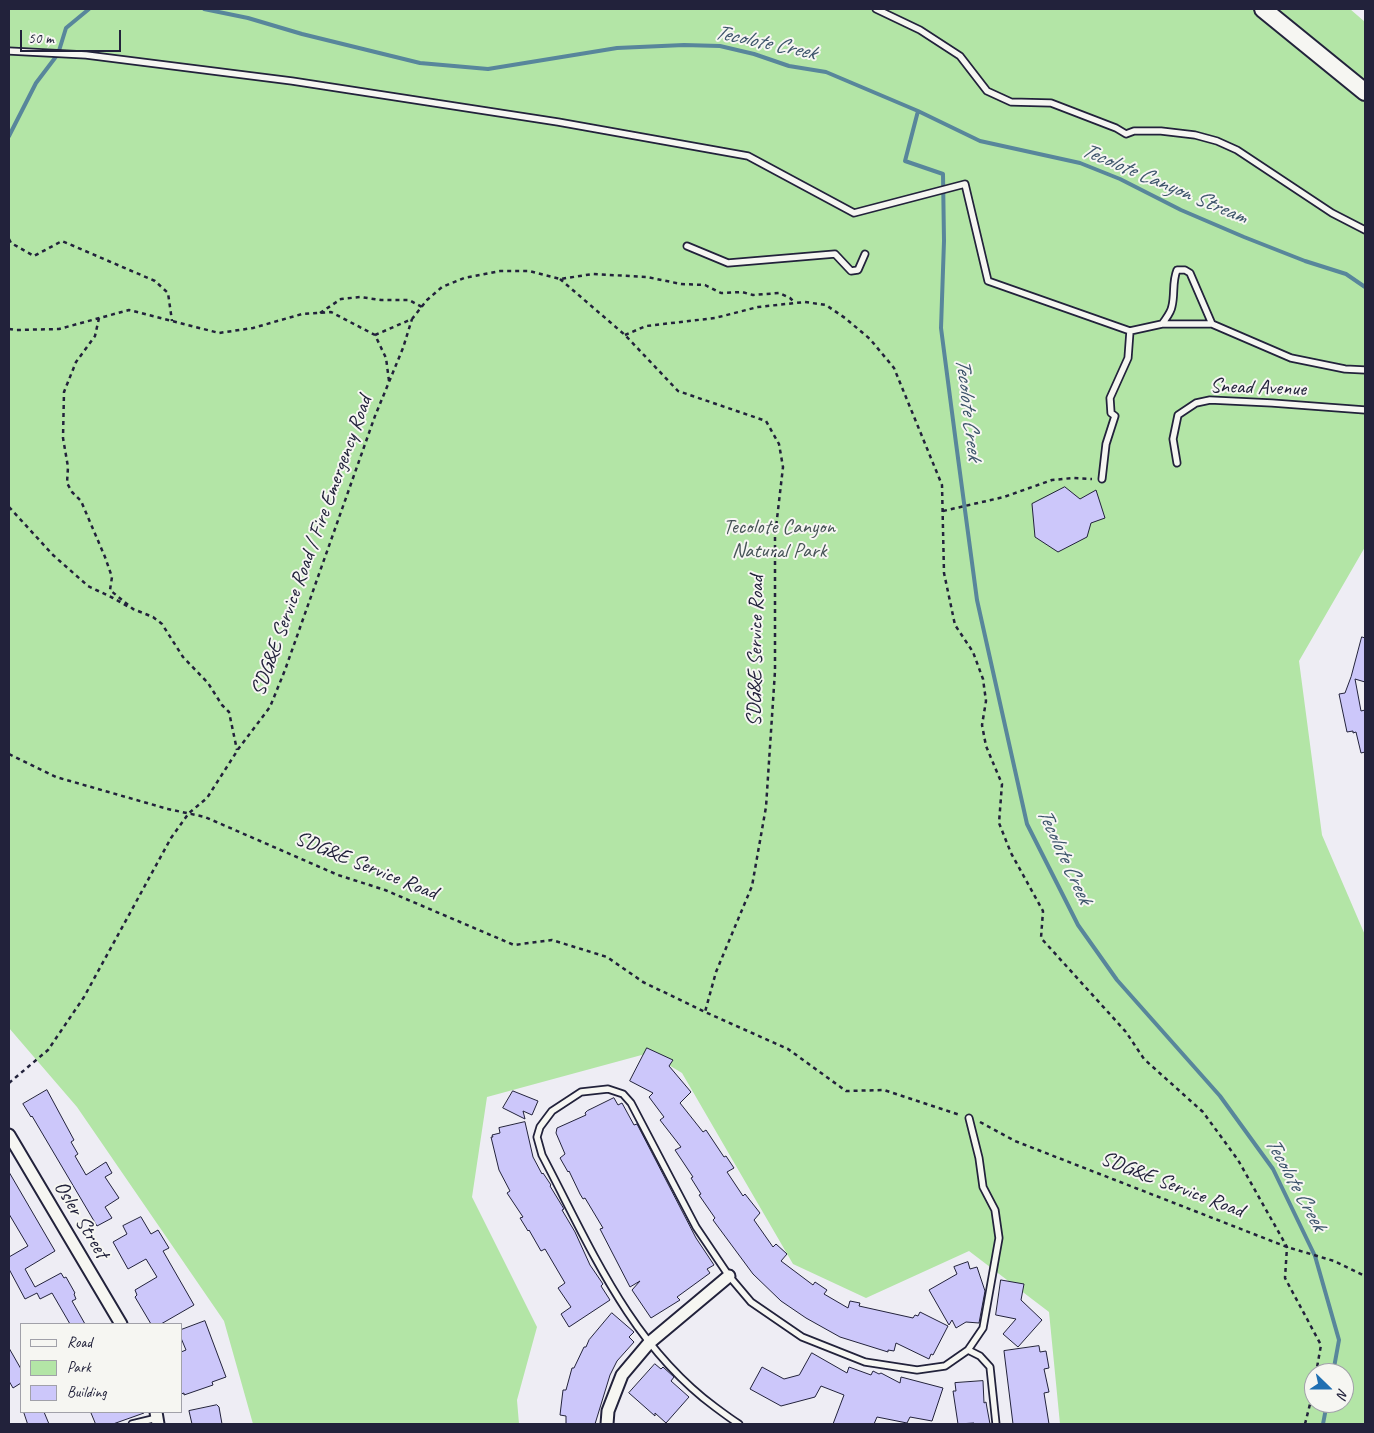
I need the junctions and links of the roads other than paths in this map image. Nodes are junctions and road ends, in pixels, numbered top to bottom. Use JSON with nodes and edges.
{"nodes":[{"id":1,"x":876,"y":9,"type":"edge"},
{"id":2,"x":1263,"y":9,"type":"edge"},
{"id":3,"x":9,"y":51,"type":"edge"},
{"id":4,"x":1365,"y":92,"type":"edge"},
{"id":5,"x":1365,"y":230,"type":"edge"},
{"id":6,"x":687,"y":246,"type":"dead end"},
{"id":7,"x":865,"y":254,"type":"dead end"},
{"id":8,"x":1162,"y":324,"type":"junction"},
{"id":9,"x":1212,"y":324,"type":"junction"},
{"id":10,"x":1130,"y":331,"type":"junction"},
{"id":11,"x":1365,"y":370,"type":"edge"},
{"id":12,"x":1365,"y":410,"type":"edge"},
{"id":13,"x":1177,"y":463,"type":"dead end"},
{"id":14,"x":1102,"y":479,"type":"road end"},
{"id":15,"x":969,"y":1118,"type":"road end"},
{"id":16,"x":9,"y":1135,"type":"edge"},
{"id":17,"x":728,"y":1276,"type":"junction"},
{"id":18,"x":120,"y":1323,"type":"edge"},
{"id":19,"x":649,"y":1344,"type":"junction"},
{"id":20,"x":968,"y":1350,"type":"junction"},
{"id":21,"x":157,"y":1418,"type":"edge"},
{"id":22,"x":132,"y":1424,"type":"edge"},
{"id":23,"x":607,"y":1424,"type":"edge"},
{"id":24,"x":739,"y":1424,"type":"edge"},
{"id":25,"x":996,"y":1424,"type":"edge"}],
"edges":[{"from":1,"to":5,"type":"lane"},
{"from":2,"to":4,"type":"main road"},
{"from":3,"to":10,"type":"lane"},
{"from":6,"to":7,"type":"lane"},
{"from":8,"to":9,"type":"lane"},
{"from":8,"to":9,"type":"lane"},
{"from":8,"to":10,"type":"lane"},
{"from":9,"to":11,"type":"lane"},
{"from":10,"to":14,"type":"lane"},
{"from":12,"to":13,"type":"lane","name":"Snead Avenue"},
{"from":15,"to":20,"type":"lane"},
{"from":16,"to":18,"type":"street","name":"Osler Street"},
{"from":17,"to":19,"type":"street"},
{"from":17,"to":19,"type":"lane"},
{"from":17,"to":20,"type":"lane"},
{"from":19,"to":23,"type":"street"},
{"from":19,"to":24,"type":"lane"},
{"from":20,"to":25,"type":"lane"},
{"from":21,"to":22,"type":"lane"}]}
